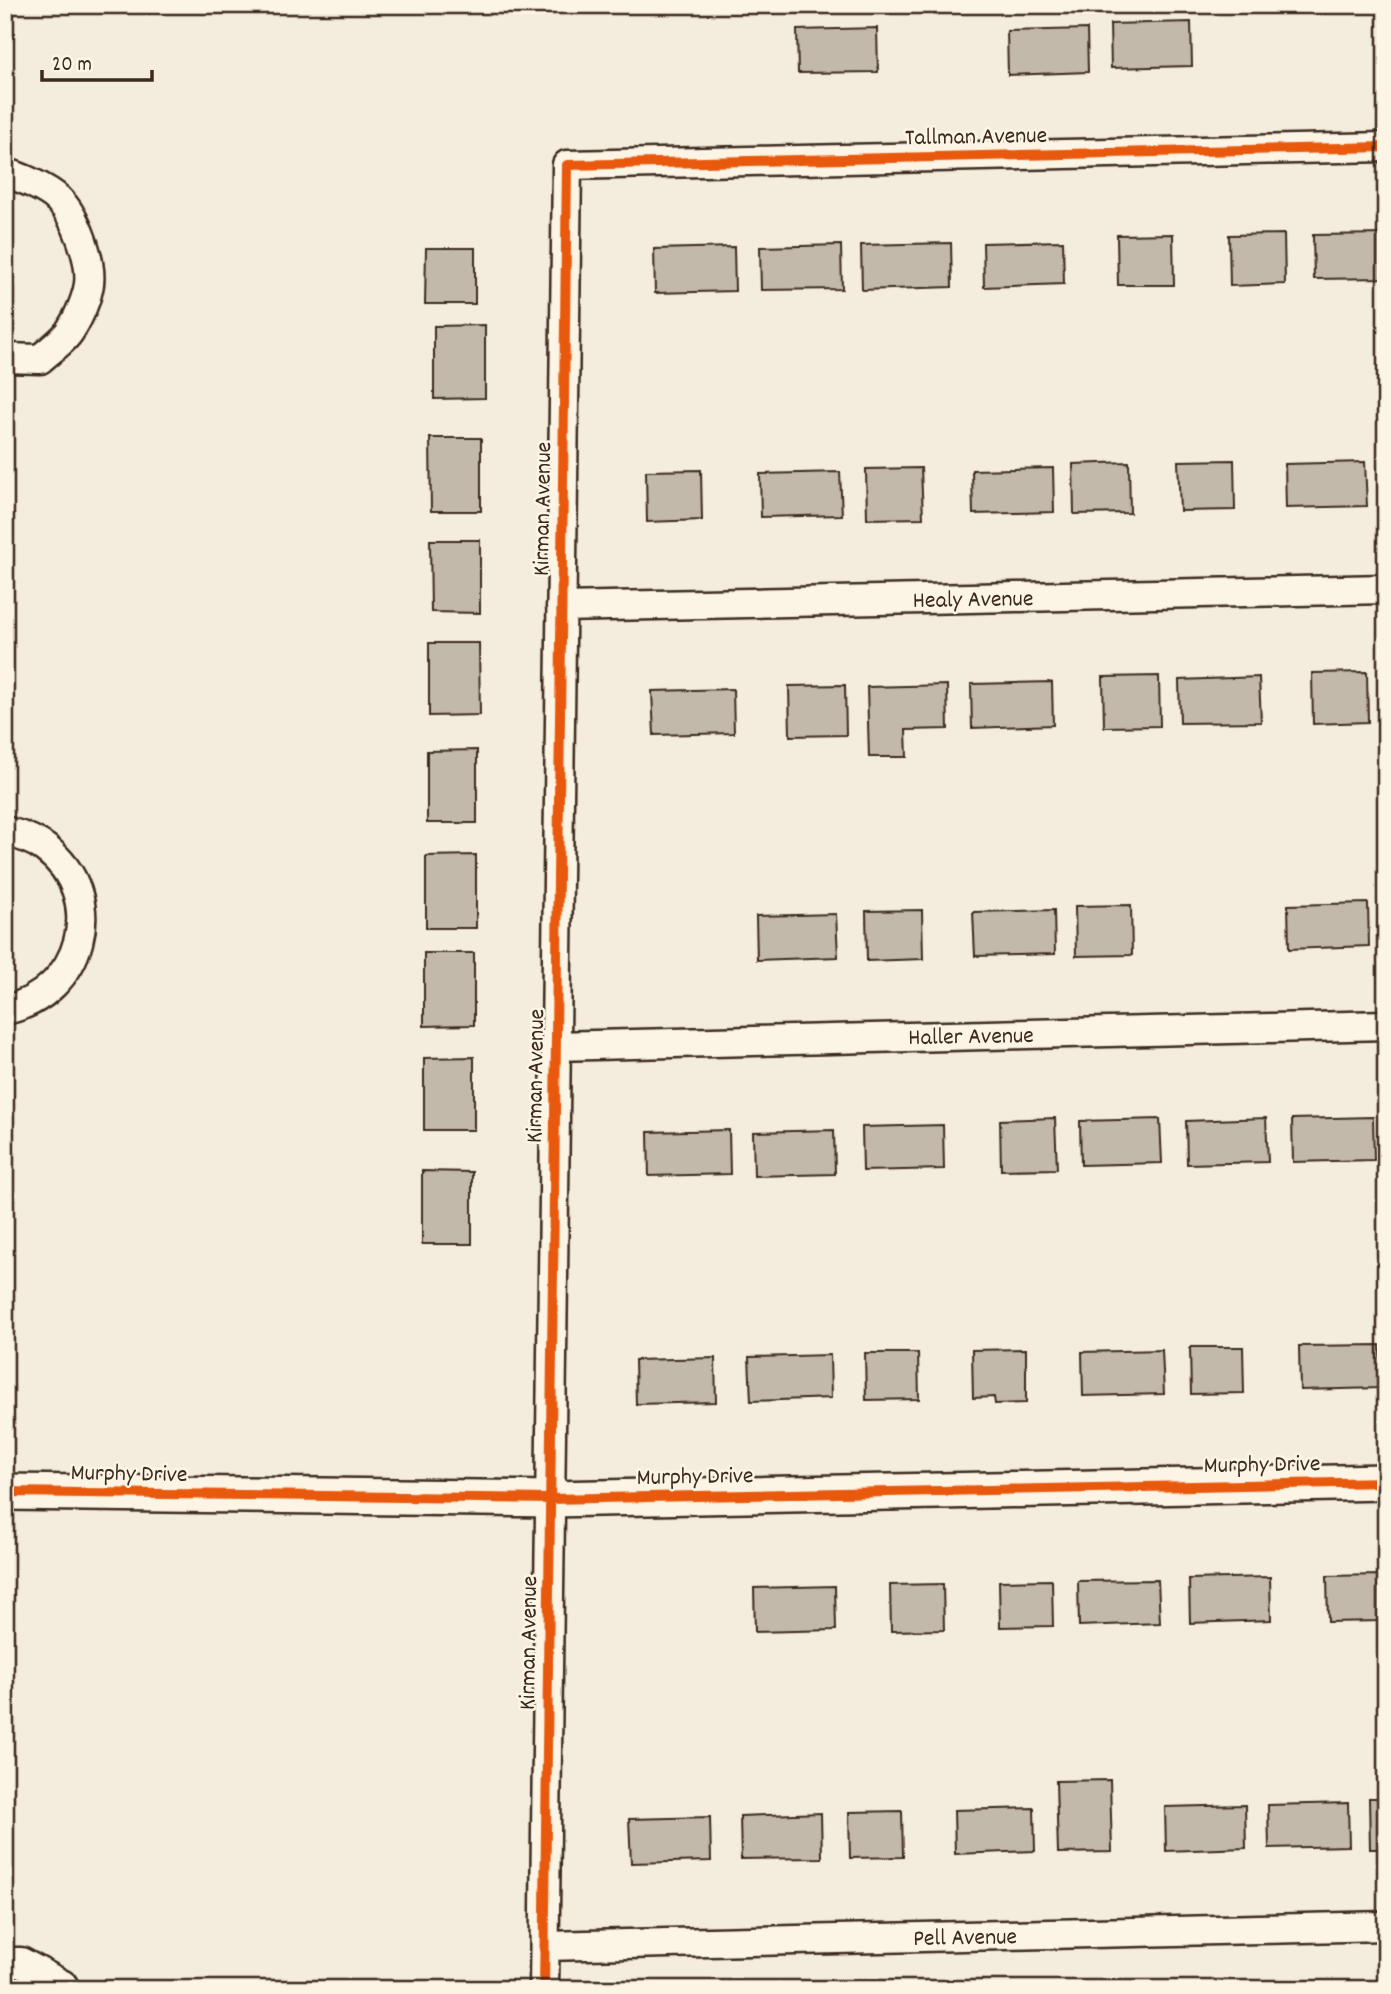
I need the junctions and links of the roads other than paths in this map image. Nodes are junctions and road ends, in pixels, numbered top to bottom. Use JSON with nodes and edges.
{"nodes":[{"id":1,"x":1386,"y":147,"type":"edge"},
{"id":2,"x":567,"y":165,"type":"joint"},
{"id":3,"x":5,"y":173,"type":"edge"},
{"id":4,"x":5,"y":358,"type":"edge"},
{"id":5,"x":1386,"y":589,"type":"edge"},
{"id":6,"x":561,"y":607,"type":"junction"},
{"id":7,"x":5,"y":831,"type":"edge"},
{"id":8,"x":5,"y":1010,"type":"edge"},
{"id":9,"x":1386,"y":1025,"type":"edge"},
{"id":10,"x":555,"y":1046,"type":"junction"},
{"id":11,"x":1386,"y":1482,"type":"edge"},
{"id":12,"x":5,"y":1492,"type":"edge"},
{"id":13,"x":550,"y":1499,"type":"junction"},
{"id":14,"x":1386,"y":1926,"type":"edge"},
{"id":15,"x":545,"y":1946,"type":"junction"},
{"id":16,"x":5,"y":1962,"type":"edge"},
{"id":17,"x":65,"y":1989,"type":"edge"},
{"id":18,"x":544,"y":1989,"type":"edge"}],
"edges":[{"from":1,"to":2,"type":"street","name":"Tallman Avenue"},
{"from":2,"to":6,"type":"street","name":"Kirman Avenue"},
{"from":3,"to":4,"type":"street"},
{"from":5,"to":6,"type":"street","name":"Healy Avenue"},
{"from":6,"to":10,"type":"street","name":"Kirman Avenue"},
{"from":7,"to":8,"type":"street"},
{"from":9,"to":10,"type":"street","name":"Haller Avenue"},
{"from":10,"to":13,"type":"street","name":"Kirman Avenue"},
{"from":11,"to":13,"type":"street","name":"Murphy Drive"},
{"from":12,"to":13,"type":"street","name":"Murphy Drive"},
{"from":13,"to":15,"type":"street","name":"Kirman Avenue"},
{"from":14,"to":15,"type":"street","name":"Pell Avenue"},
{"from":15,"to":18,"type":"street","name":"Kirman Avenue"},
{"from":16,"to":17,"type":"street"}]}
